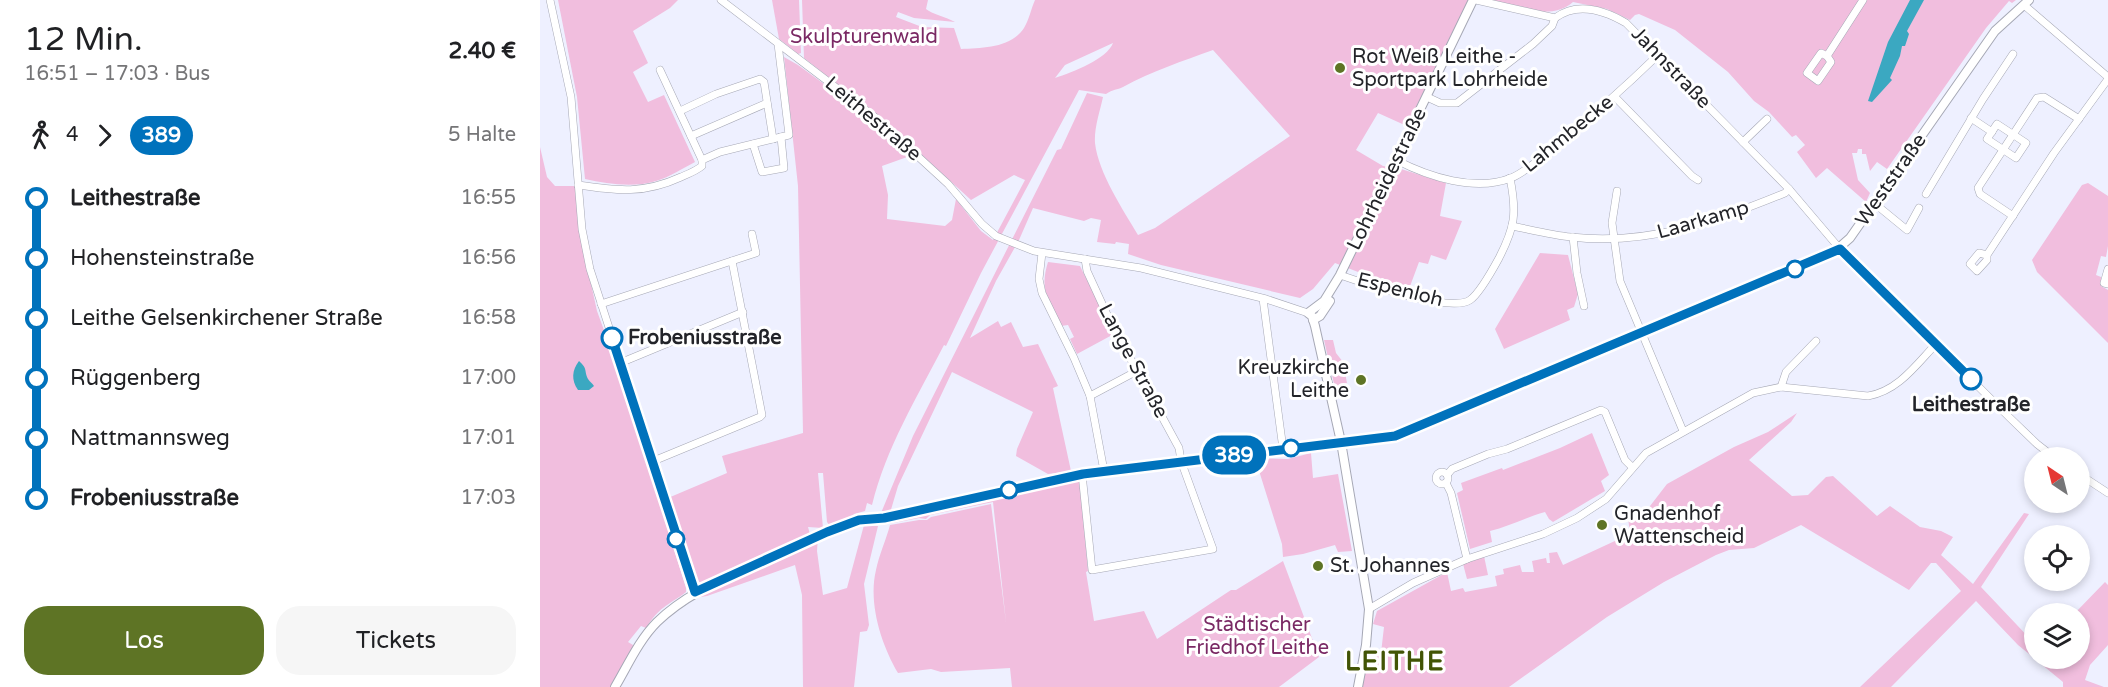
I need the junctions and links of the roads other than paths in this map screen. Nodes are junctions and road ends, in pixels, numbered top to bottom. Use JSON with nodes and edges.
{"nodes":[{"id":1,"x":550,"y":0,"type":"edge"},
{"id":2,"x":721,"y":0,"type":"edge"},
{"id":3,"x":1474,"y":0,"type":"edge"},
{"id":4,"x":1863,"y":0,"type":"edge"},
{"id":5,"x":2026,"y":2,"type":"edge"},
{"id":6,"x":1555,"y":18,"type":"junction"},
{"id":7,"x":778,"y":44,"type":"junction"},
{"id":8,"x":2013,"y":54,"type":"dead end"},
{"id":9,"x":1658,"y":55,"type":"junction"},
{"id":10,"x":1827,"y":56,"type":"dead end"},
{"id":11,"x":660,"y":70,"type":"dead end"},
{"id":12,"x":2108,"y":78,"type":"edge"},
{"id":13,"x":1427,"y":97,"type":"junction"},
{"id":14,"x":1615,"y":97,"type":"junction"},
{"id":15,"x":767,"y":103,"type":"junction"},
{"id":16,"x":680,"y":111,"type":"junction"},
{"id":17,"x":1767,"y":118,"type":"dead end"},
{"id":18,"x":1971,"y":118,"type":"junction"},
{"id":19,"x":2079,"y":119,"type":"junction"},
{"id":20,"x":1992,"y":132,"type":"junction"},
{"id":21,"x":2013,"y":135,"type":"junction"},
{"id":22,"x":691,"y":136,"type":"junction"},
{"id":23,"x":781,"y":137,"type":"junction"},
{"id":24,"x":773,"y":139,"type":"junction"},
{"id":25,"x":1743,"y":142,"type":"junction"},
{"id":26,"x":753,"y":144,"type":"junction"},
{"id":27,"x":2003,"y":150,"type":"junction"},
{"id":28,"x":702,"y":160,"type":"junction"},
{"id":29,"x":1396,"y":160,"type":"junction"},
{"id":30,"x":1510,"y":178,"type":"junction"},
{"id":31,"x":1698,"y":180,"type":"dead end"},
{"id":32,"x":578,"y":185,"type":"junction"},
{"id":33,"x":1789,"y":189,"type":"junction"},
{"id":34,"x":1617,"y":190,"type":"dead end"},
{"id":35,"x":1926,"y":194,"type":"dead end"},
{"id":36,"x":1874,"y":203,"type":"junction"},
{"id":37,"x":1919,"y":208,"type":"dead end"},
{"id":38,"x":2013,"y":216,"type":"junction"},
{"id":39,"x":1512,"y":226,"type":"junction"},
{"id":40,"x":752,"y":234,"type":"dead end"},
{"id":41,"x":1573,"y":237,"type":"junction"},
{"id":42,"x":1613,"y":238,"type":"junction"},
{"id":43,"x":1840,"y":249,"type":"junction"},
{"id":44,"x":1042,"y":253,"type":"junction"},
{"id":45,"x":1987,"y":255,"type":"dead end"},
{"id":46,"x":1085,"y":260,"type":"junction"},
{"id":47,"x":732,"y":261,"type":"junction"},
{"id":48,"x":2108,"y":269,"type":"edge"},
{"id":49,"x":1340,"y":275,"type":"junction"},
{"id":50,"x":2108,"y":284,"type":"edge"},
{"id":51,"x":1263,"y":299,"type":"junction"},
{"id":52,"x":600,"y":304,"type":"junction"},
{"id":53,"x":1584,"y":306,"type":"dead end"},
{"id":54,"x":743,"y":312,"type":"junction"},
{"id":55,"x":1311,"y":316,"type":"junction"},
{"id":56,"x":1641,"y":334,"type":"junction"},
{"id":57,"x":1816,"y":341,"type":"dead end"},
{"id":58,"x":1936,"y":344,"type":"junction"},
{"id":59,"x":620,"y":363,"type":"junction"},
{"id":60,"x":1137,"y":370,"type":"junction"},
{"id":61,"x":1781,"y":387,"type":"junction"},
{"id":62,"x":1090,"y":396,"type":"junction"},
{"id":63,"x":1683,"y":431,"type":"junction"},
{"id":64,"x":1341,"y":442,"type":"junction"},
{"id":65,"x":2041,"y":447,"type":"edge"},
{"id":66,"x":1283,"y":449,"type":"junction"},
{"id":67,"x":1181,"y":461,"type":"junction"},
{"id":68,"x":651,"y":462,"type":"junction"},
{"id":69,"x":1632,"y":467,"type":"junction"},
{"id":70,"x":1104,"y":471,"type":"junction"},
{"id":71,"x":1083,"y":474,"type":"junction"},
{"id":72,"x":2090,"y":481,"type":"edge"},
{"id":73,"x":2108,"y":493,"type":"edge"},
{"id":74,"x":1467,"y":560,"type":"junction"},
{"id":75,"x":695,"y":592,"type":"junction"},
{"id":76,"x":1369,"y":609,"type":"junction"},
{"id":77,"x":615,"y":687,"type":"edge"},
{"id":78,"x":1358,"y":687,"type":"edge"}],
"edges":[{"from":1,"to":32,"type":"street"},
{"from":2,"to":7,"type":"street","name":"Leithestraße"},
{"from":3,"to":6,"type":"street"},
{"from":3,"to":13,"type":"street","name":"Lohrheidestraße"},
{"from":4,"to":10,"type":"street"},
{"from":5,"to":12,"type":"street"},
{"from":5,"to":36,"type":"street","name":"Weststraße"},
{"from":6,"to":9,"type":"street","name":"Jahnstraße"},
{"from":6,"to":13,"type":"street"},
{"from":7,"to":23,"type":"street"},
{"from":7,"to":44,"type":"street","name":"Leithestraße"},
{"from":8,"to":18,"type":"street"},
{"from":9,"to":14,"type":"street","name":"Lahmbecke"},
{"from":9,"to":25,"type":"street","name":"Jahnstraße"},
{"from":11,"to":16,"type":"street"},
{"from":12,"to":19,"type":"street"},
{"from":13,"to":29,"type":"street","name":"Lohrheidestraße"},
{"from":14,"to":30,"type":"street","name":"Lahmbecke"},
{"from":14,"to":31,"type":"street"},
{"from":15,"to":16,"type":"street"},
{"from":15,"to":22,"type":"street"},
{"from":15,"to":24,"type":"street"},
{"from":16,"to":22,"type":"street"},
{"from":17,"to":25,"type":"street"},
{"from":18,"to":20,"type":"street"},
{"from":18,"to":35,"type":"street"},
{"from":19,"to":21,"type":"street"},
{"from":19,"to":38,"type":"street"},
{"from":20,"to":21,"type":"street"},
{"from":20,"to":27,"type":"street"},
{"from":21,"to":27,"type":"street"},
{"from":21,"to":27,"type":"street"},
{"from":22,"to":28,"type":"street"},
{"from":23,"to":24,"type":"street"},
{"from":23,"to":26,"type":"street"},
{"from":24,"to":26,"type":"street"},
{"from":25,"to":33,"type":"street","name":"Jahnstraße"},
{"from":26,"to":28,"type":"street"},
{"from":27,"to":38,"type":"street"},
{"from":28,"to":32,"type":"street"},
{"from":29,"to":30,"type":"street","name":"Lahmbecke"},
{"from":29,"to":49,"type":"street","name":"Lohrheidestraße"},
{"from":30,"to":39,"type":"street","name":"Espenloh"},
{"from":32,"to":52,"type":"street"},
{"from":33,"to":42,"type":"street","name":"Laarkamp"},
{"from":33,"to":43,"type":"street","name":"Jahnstraße"},
{"from":34,"to":42,"type":"street"},
{"from":36,"to":37,"type":"street"},
{"from":36,"to":43,"type":"street","name":"Weststraße"},
{"from":38,"to":45,"type":"street"},
{"from":39,"to":41,"type":"street","name":"Laarkamp"},
{"from":39,"to":49,"type":"street","name":"Espenloh"},
{"from":40,"to":47,"type":"street"},
{"from":41,"to":42,"type":"street","name":"Laarkamp"},
{"from":41,"to":53,"type":"street"},
{"from":42,"to":56,"type":"street"},
{"from":43,"to":56,"type":"street","name":"Weststraße"},
{"from":43,"to":58,"type":"street","name":"Jahnstraße"},
{"from":44,"to":46,"type":"street","name":"Leithestraße"},
{"from":44,"to":62,"type":"street"},
{"from":46,"to":51,"type":"street","name":"Leithestraße"},
{"from":46,"to":60,"type":"street","name":"Lange Straße"},
{"from":47,"to":52,"type":"street"},
{"from":47,"to":54,"type":"street"},
{"from":48,"to":50,"type":"street"},
{"from":49,"to":55,"type":"street","name":"Lohrheidestraße"},
{"from":51,"to":55,"type":"street","name":"Leithestraße"},
{"from":51,"to":66,"type":"street"},
{"from":52,"to":59,"type":"street"},
{"from":54,"to":59,"type":"street"},
{"from":54,"to":68,"type":"street"},
{"from":55,"to":64,"type":"street"},
{"from":56,"to":63,"type":"street"},
{"from":56,"to":64,"type":"street","name":"Weststraße"},
{"from":57,"to":61,"type":"street"},
{"from":58,"to":61,"type":"street"},
{"from":58,"to":65,"type":"street","name":"Jahnstraße"},
{"from":59,"to":68,"type":"street"},
{"from":60,"to":62,"type":"street"},
{"from":60,"to":67,"type":"street","name":"Lange Straße"},
{"from":61,"to":63,"type":"street"},
{"from":62,"to":70,"type":"street"},
{"from":63,"to":69,"type":"street"},
{"from":64,"to":66,"type":"street","name":"Weststraße"},
{"from":64,"to":76,"type":"street"},
{"from":66,"to":67,"type":"street","name":"Weststraße"},
{"from":67,"to":70,"type":"street","name":"Weststraße"},
{"from":67,"to":71,"type":"street","name":"Lange Straße"},
{"from":68,"to":75,"type":"street"},
{"from":69,"to":74,"type":"street"},
{"from":69,"to":74,"type":"street"},
{"from":70,"to":71,"type":"street","name":"Weststraße"},
{"from":71,"to":75,"type":"street","name":"Weststraße"},
{"from":72,"to":73,"type":"street"},
{"from":74,"to":76,"type":"street"},
{"from":75,"to":77,"type":"street","name":"Weststraße"},
{"from":76,"to":78,"type":"street"}]}
